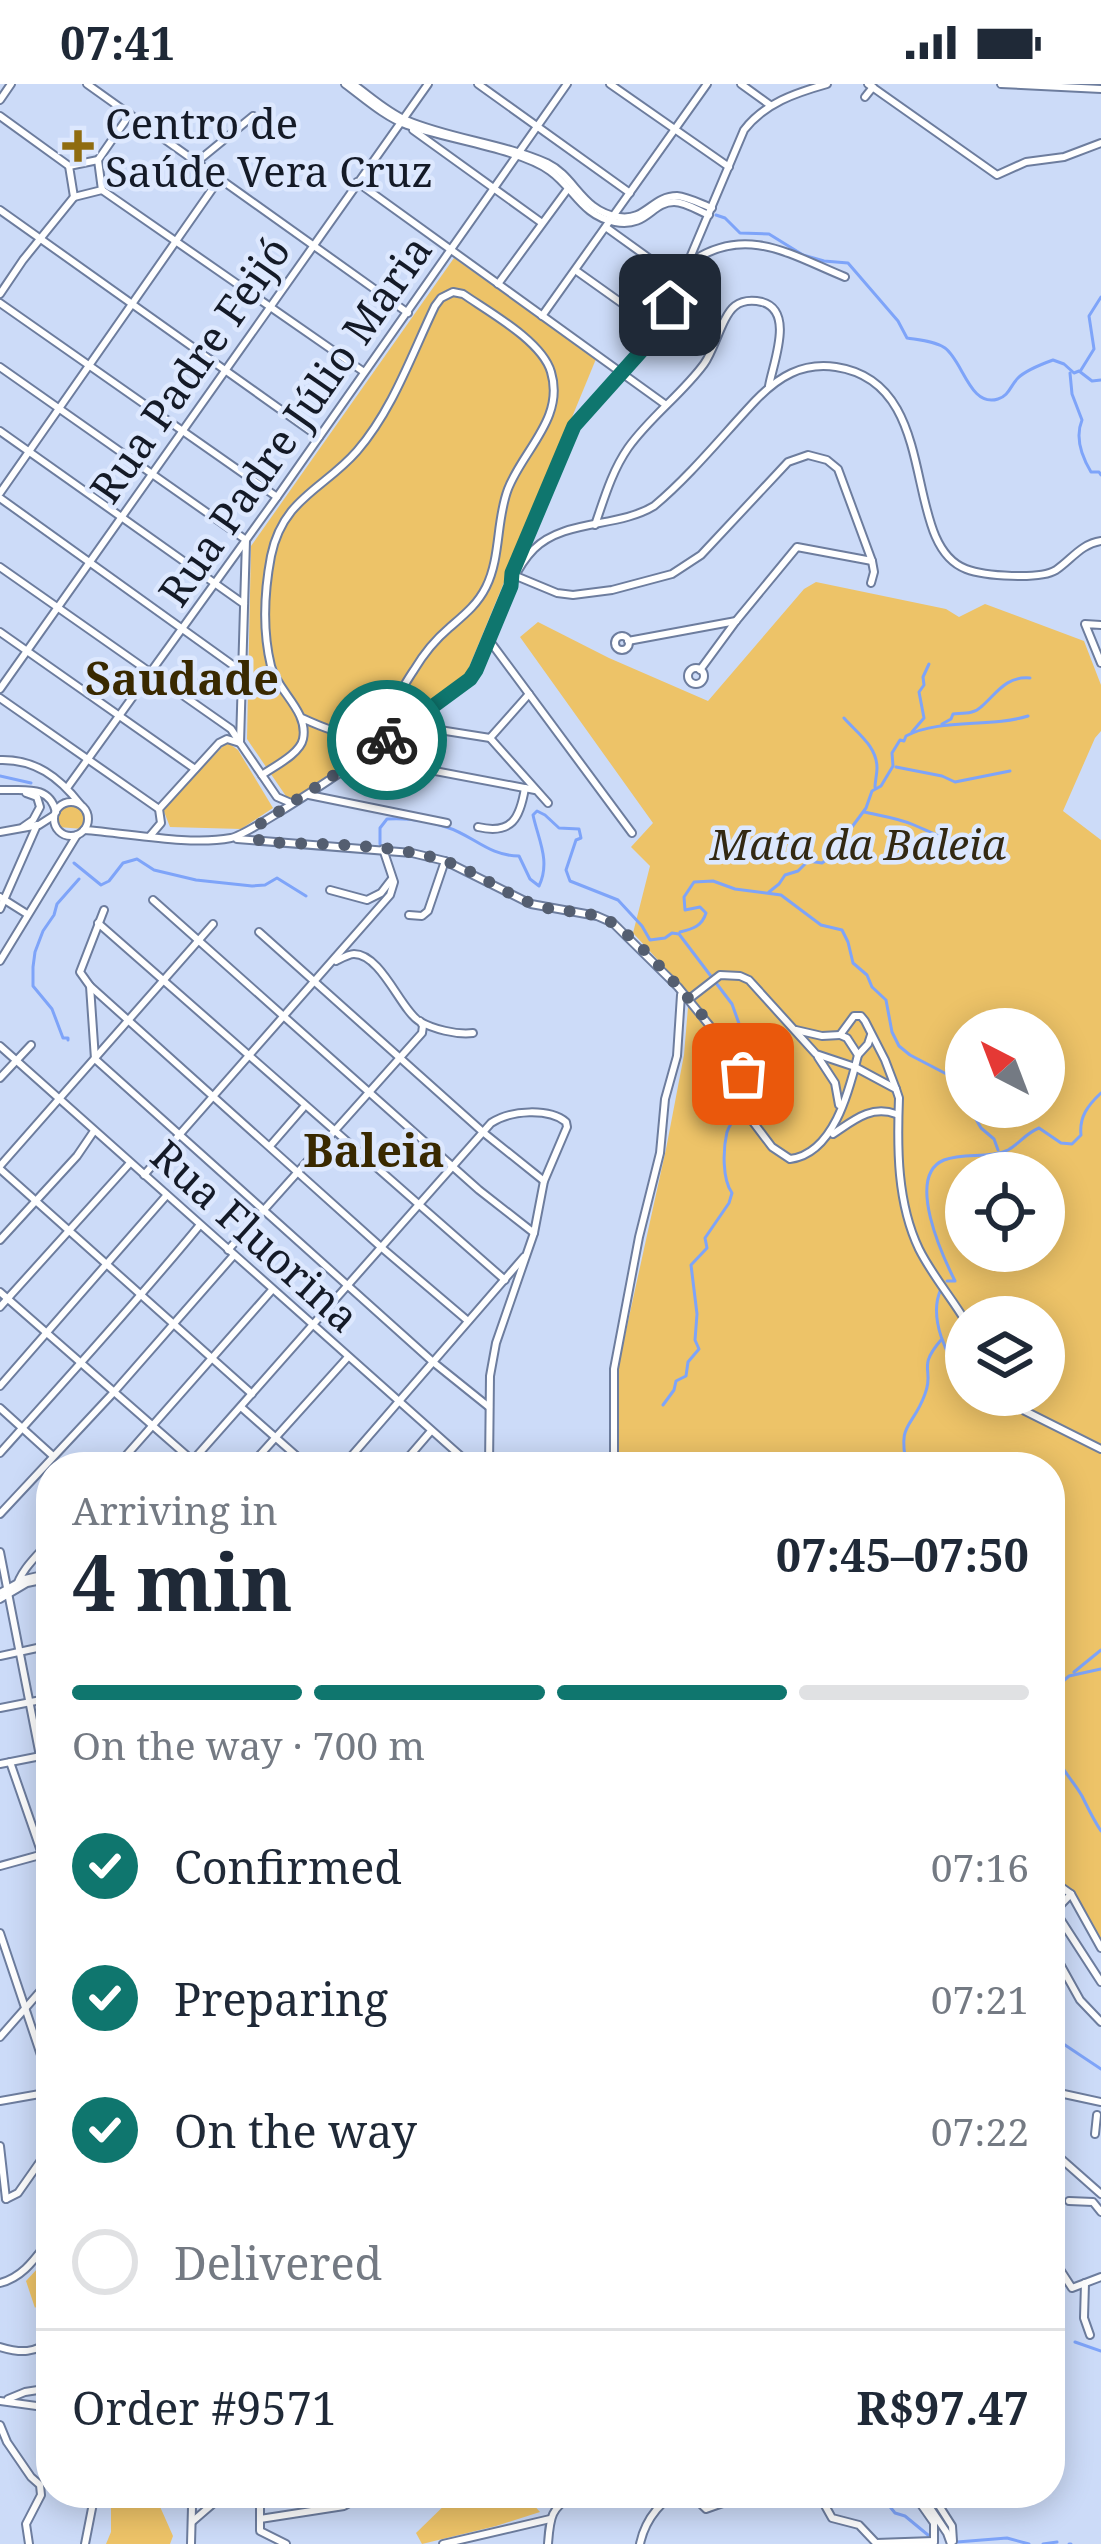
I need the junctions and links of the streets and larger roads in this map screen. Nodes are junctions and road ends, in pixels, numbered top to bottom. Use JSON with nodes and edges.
{"nodes":[{"id":1,"x":11,"y":84,"type":"edge"},
{"id":2,"x":87,"y":84,"type":"edge"},
{"id":3,"x":349,"y":84,"type":"edge"},
{"id":4,"x":428,"y":84,"type":"edge"},
{"id":5,"x":478,"y":84,"type":"edge"},
{"id":6,"x":567,"y":84,"type":"edge"},
{"id":7,"x":610,"y":84,"type":"edge"},
{"id":8,"x":707,"y":84,"type":"edge"},
{"id":9,"x":742,"y":84,"type":"edge"},
{"id":10,"x":827,"y":84,"type":"edge"},
{"id":11,"x":1001,"y":84,"type":"edge"},
{"id":12,"x":871,"y":86,"type":"edge"},
{"id":13,"x":1099,"y":87,"type":"edge"},
{"id":14,"x":865,"y":97,"type":"dead end"},
{"id":15,"x":0,"y":100,"type":"edge"},
{"id":16,"x":770,"y":105,"type":"junction"},
{"id":17,"x":130,"y":114,"type":"junction"},
{"id":18,"x":0,"y":116,"type":"edge"},
{"id":19,"x":253,"y":116,"type":"dead end"},
{"id":20,"x":402,"y":122,"type":"junction"},
{"id":21,"x":538,"y":126,"type":"junction"},
{"id":22,"x":675,"y":128,"type":"junction"},
{"id":23,"x":432,"y":134,"type":"junction"},
{"id":24,"x":1101,"y":143,"type":"edge"},
{"id":25,"x":519,"y":155,"type":"junction"},
{"id":26,"x":98,"y":160,"type":"junction"},
{"id":27,"x":198,"y":161,"type":"junction"},
{"id":28,"x":70,"y":166,"type":"junction"},
{"id":29,"x":729,"y":167,"type":"junction"},
{"id":30,"x":220,"y":178,"type":"junction"},
{"id":31,"x":357,"y":182,"type":"junction"},
{"id":32,"x":495,"y":188,"type":"junction"},
{"id":33,"x":569,"y":188,"type":"junction"},
{"id":34,"x":102,"y":190,"type":"junction"},
{"id":35,"x":630,"y":193,"type":"junction"},
{"id":36,"x":74,"y":197,"type":"junction"},
{"id":37,"x":0,"y":210,"type":"edge"},
{"id":38,"x":710,"y":212,"type":"junction"},
{"id":39,"x":610,"y":222,"type":"junction"},
{"id":40,"x":542,"y":223,"type":"junction"},
{"id":41,"x":41,"y":239,"type":"junction"},
{"id":42,"x":176,"y":242,"type":"junction"},
{"id":43,"x":314,"y":244,"type":"junction"},
{"id":44,"x":452,"y":250,"type":"junction"},
{"id":45,"x":691,"y":262,"type":"junction"},
{"id":46,"x":576,"y":271,"type":"junction"},
{"id":47,"x":845,"y":277,"type":"dead end"},
{"id":48,"x":682,"y":282,"type":"junction"},
{"id":49,"x":498,"y":284,"type":"junction"},
{"id":50,"x":0,"y":299,"type":"edge"},
{"id":51,"x":134,"y":304,"type":"junction"},
{"id":52,"x":270,"y":308,"type":"junction"},
{"id":53,"x":408,"y":313,"type":"junction"},
{"id":54,"x":542,"y":316,"type":"junction"},
{"id":55,"x":658,"y":329,"type":"junction"},
{"id":56,"x":89,"y":366,"type":"junction"},
{"id":57,"x":0,"y":367,"type":"edge"},
{"id":58,"x":226,"y":370,"type":"junction"},
{"id":59,"x":364,"y":372,"type":"junction"},
{"id":60,"x":623,"y":373,"type":"junction"},
{"id":61,"x":769,"y":387,"type":"junction"},
{"id":62,"x":666,"y":405,"type":"junction"},
{"id":63,"x":59,"y":409,"type":"junction"},
{"id":64,"x":0,"y":431,"type":"edge"},
{"id":65,"x":182,"y":432,"type":"junction"},
{"id":66,"x":319,"y":437,"type":"junction"},
{"id":67,"x":29,"y":450,"type":"junction"},
{"id":68,"x":151,"y":475,"type":"junction"},
{"id":69,"x":0,"y":496,"type":"edge"},
{"id":70,"x":278,"y":497,"type":"junction"},
{"id":71,"x":119,"y":518,"type":"junction"},
{"id":72,"x":595,"y":525,"type":"junction"},
{"id":73,"x":863,"y":535,"type":"junction"},
{"id":74,"x":246,"y":540,"type":"junction"},
{"id":75,"x":1101,"y":541,"type":"edge"},
{"id":76,"x":840,"y":554,"type":"junction"},
{"id":77,"x":872,"y":560,"type":"junction"},
{"id":78,"x":90,"y":563,"type":"junction"},
{"id":79,"x":0,"y":567,"type":"edge"},
{"id":80,"x":515,"y":575,"type":"junction"},
{"id":81,"x":871,"y":583,"type":"dead end"},
{"id":82,"x":214,"y":584,"type":"junction"},
{"id":83,"x":244,"y":604,"type":"junction"},
{"id":84,"x":58,"y":608,"type":"junction"},
{"id":85,"x":736,"y":621,"type":"junction"},
{"id":86,"x":1101,"y":625,"type":"edge"},
{"id":87,"x":182,"y":629,"type":"junction"},
{"id":88,"x":0,"y":632,"type":"edge"},
{"id":89,"x":489,"y":640,"type":"junction"},
{"id":90,"x":628,"y":641,"type":"dead end"},
{"id":91,"x":27,"y":651,"type":"junction"},
{"id":92,"x":1101,"y":663,"type":"edge"},
{"id":93,"x":700,"y":670,"type":"dead end"},
{"id":94,"x":243,"y":672,"type":"junction"},
{"id":95,"x":151,"y":674,"type":"junction"},
{"id":96,"x":0,"y":694,"type":"edge"},
{"id":97,"x":529,"y":694,"type":"junction"},
{"id":98,"x":119,"y":718,"type":"junction"},
{"id":99,"x":302,"y":718,"type":"junction"},
{"id":100,"x":224,"y":725,"type":"junction"},
{"id":101,"x":408,"y":725,"type":"junction"},
{"id":102,"x":490,"y":738,"type":"junction"},
{"id":103,"x":222,"y":741,"type":"junction"},
{"id":104,"x":240,"y":743,"type":"junction"},
{"id":105,"x":361,"y":758,"type":"junction"},
{"id":106,"x":88,"y":759,"type":"junction"},
{"id":107,"x":0,"y":760,"type":"edge"},
{"id":108,"x":195,"y":769,"type":"junction"},
{"id":109,"x":262,"y":775,"type":"junction"},
{"id":110,"x":67,"y":788,"type":"junction"},
{"id":111,"x":525,"y":788,"type":"junction"},
{"id":112,"x":0,"y":790,"type":"edge"},
{"id":113,"x":17,"y":790,"type":"junction"},
{"id":114,"x":535,"y":790,"type":"junction"},
{"id":115,"x":307,"y":794,"type":"junction"},
{"id":116,"x":277,"y":797,"type":"junction"},
{"id":117,"x":548,"y":802,"type":"dead end"},
{"id":118,"x":293,"y":804,"type":"junction"},
{"id":119,"x":158,"y":809,"type":"junction"},
{"id":120,"x":85,"y":810,"type":"junction"},
{"id":121,"x":55,"y":814,"type":"junction"},
{"id":122,"x":274,"y":816,"type":"junction"},
{"id":123,"x":447,"y":823,"type":"dead end"},
{"id":124,"x":161,"y":824,"type":"junction"},
{"id":125,"x":38,"y":825,"type":"junction"},
{"id":126,"x":23,"y":827,"type":"junction"},
{"id":127,"x":478,"y":827,"type":"dead end"},
{"id":128,"x":254,"y":828,"type":"junction"},
{"id":129,"x":104,"y":831,"type":"junction"},
{"id":130,"x":0,"y":832,"type":"edge"},
{"id":131,"x":60,"y":832,"type":"junction"},
{"id":132,"x":80,"y":833,"type":"junction"},
{"id":133,"x":632,"y":833,"type":"dead end"},
{"id":134,"x":150,"y":836,"type":"junction"},
{"id":135,"x":174,"y":838,"type":"junction"},
{"id":136,"x":234,"y":838,"type":"junction"},
{"id":137,"x":261,"y":842,"type":"junction"},
{"id":138,"x":383,"y":849,"type":"junction"},
{"id":139,"x":65,"y":854,"type":"junction"},
{"id":140,"x":445,"y":861,"type":"junction"},
{"id":141,"x":393,"y":877,"type":"junction"},
{"id":142,"x":330,"y":890,"type":"dead end"},
{"id":143,"x":2,"y":899,"type":"edge"},
{"id":144,"x":153,"y":900,"type":"dead end"},
{"id":145,"x":0,"y":909,"type":"edge"},
{"id":146,"x":104,"y":910,"type":"dead end"},
{"id":147,"x":26,"y":914,"type":"junction"},
{"id":148,"x":409,"y":915,"type":"dead end"},
{"id":149,"x":98,"y":923,"type":"junction"},
{"id":150,"x":213,"y":924,"type":"dead end"},
{"id":151,"x":259,"y":932,"type":"dead end"},
{"id":152,"x":199,"y":941,"type":"junction"},
{"id":153,"x":0,"y":961,"type":"edge"},
{"id":154,"x":328,"y":966,"type":"junction"},
{"id":155,"x":164,"y":981,"type":"junction"},
{"id":156,"x":314,"y":982,"type":"junction"},
{"id":157,"x":90,"y":986,"type":"junction"},
{"id":158,"x":681,"y":991,"type":"junction"},
{"id":159,"x":688,"y":999,"type":"junction"},
{"id":160,"x":285,"y":1017,"type":"junction"},
{"id":161,"x":128,"y":1020,"type":"junction"},
{"id":162,"x":420,"y":1022,"type":"junction"},
{"id":163,"x":795,"y":1030,"type":"junction"},
{"id":164,"x":473,"y":1033,"type":"dead end"},
{"id":165,"x":840,"y":1035,"type":"junction"},
{"id":166,"x":871,"y":1035,"type":"junction"},
{"id":167,"x":31,"y":1045,"type":"dead end"},
{"id":168,"x":0,"y":1046,"type":"edge"},
{"id":169,"x":816,"y":1054,"type":"junction"},
{"id":170,"x":858,"y":1055,"type":"junction"},
{"id":171,"x":249,"y":1056,"type":"junction"},
{"id":172,"x":399,"y":1058,"type":"junction"},
{"id":173,"x":95,"y":1059,"type":"junction"},
{"id":174,"x":16,"y":1060,"type":"junction"},
{"id":175,"x":855,"y":1067,"type":"junction"},
{"id":176,"x":0,"y":1078,"type":"edge"},
{"id":177,"x":896,"y":1089,"type":"junction"},
{"id":178,"x":368,"y":1093,"type":"junction"},
{"id":179,"x":214,"y":1096,"type":"junction"},
{"id":180,"x":59,"y":1099,"type":"junction"},
{"id":181,"x":304,"y":1106,"type":"junction"},
{"id":182,"x":838,"y":1112,"type":"junction"},
{"id":183,"x":898,"y":1114,"type":"junction"},
{"id":184,"x":94,"y":1132,"type":"junction"},
{"id":185,"x":333,"y":1132,"type":"junction"},
{"id":186,"x":180,"y":1136,"type":"junction"},
{"id":187,"x":830,"y":1136,"type":"junction"},
{"id":188,"x":480,"y":1137,"type":"junction"},
{"id":189,"x":270,"y":1146,"type":"junction"},
{"id":190,"x":130,"y":1162,"type":"junction"},
{"id":191,"x":0,"y":1167,"type":"edge"},
{"id":192,"x":454,"y":1167,"type":"junction"},
{"id":193,"x":298,"y":1172,"type":"junction"},
{"id":194,"x":144,"y":1175,"type":"junction"},
{"id":195,"x":544,"y":1181,"type":"junction"},
{"id":196,"x":166,"y":1196,"type":"junction"},
{"id":197,"x":36,"y":1199,"type":"junction"},
{"id":198,"x":420,"y":1207,"type":"junction"},
{"id":199,"x":264,"y":1211,"type":"junction"},
{"id":200,"x":200,"y":1225,"type":"junction"},
{"id":201,"x":70,"y":1231,"type":"junction"},
{"id":202,"x":534,"y":1233,"type":"junction"},
{"id":203,"x":0,"y":1240,"type":"edge"},
{"id":204,"x":382,"y":1248,"type":"junction"},
{"id":205,"x":231,"y":1253,"type":"junction"},
{"id":206,"x":528,"y":1253,"type":"junction"},
{"id":207,"x":107,"y":1264,"type":"junction"},
{"id":208,"x":505,"y":1280,"type":"junction"},
{"id":209,"x":348,"y":1286,"type":"junction"},
{"id":210,"x":272,"y":1290,"type":"junction"},
{"id":211,"x":142,"y":1294,"type":"junction"},
{"id":212,"x":4,"y":1295,"type":"edge"},
{"id":213,"x":949,"y":1296,"type":"edge"},
{"id":214,"x":0,"y":1307,"type":"edge"},
{"id":215,"x":468,"y":1322,"type":"junction"},
{"id":216,"x":174,"y":1323,"type":"junction"},
{"id":217,"x":313,"y":1326,"type":"junction"},
{"id":218,"x":46,"y":1333,"type":"junction"},
{"id":219,"x":348,"y":1357,"type":"junction"},
{"id":220,"x":213,"y":1359,"type":"junction"},
{"id":221,"x":79,"y":1362,"type":"junction"},
{"id":222,"x":433,"y":1362,"type":"junction"},
{"id":223,"x":0,"y":1386,"type":"edge"},
{"id":224,"x":114,"y":1391,"type":"junction"},
{"id":225,"x":252,"y":1394,"type":"junction"},
{"id":226,"x":397,"y":1402,"type":"junction"},
{"id":227,"x":241,"y":1407,"type":"junction"},
{"id":228,"x":489,"y":1407,"type":"junction"},
{"id":229,"x":0,"y":1408,"type":"edge"},
{"id":230,"x":1035,"y":1416,"type":"edge"},
{"id":231,"x":152,"y":1426,"type":"junction"},
{"id":232,"x":22,"y":1428,"type":"junction"},
{"id":233,"x":431,"y":1431,"type":"junction"},
{"id":234,"x":276,"y":1437,"type":"junction"},
{"id":235,"x":1101,"y":1449,"type":"edge"},
{"id":236,"x":49,"y":1452,"type":"edge"},
{"id":237,"x":57,"y":1452,"type":"edge"},
{"id":238,"x":129,"y":1452,"type":"edge"},
{"id":239,"x":178,"y":1452,"type":"edge"},
{"id":240,"x":201,"y":1452,"type":"edge"},
{"id":241,"x":262,"y":1452,"type":"edge"},
{"id":242,"x":292,"y":1452,"type":"edge"},
{"id":243,"x":355,"y":1452,"type":"edge"},
{"id":244,"x":413,"y":1452,"type":"edge"},
{"id":245,"x":456,"y":1452,"type":"edge"},
{"id":246,"x":491,"y":1452,"type":"edge"},
{"id":247,"x":614,"y":1452,"type":"edge"},
{"id":248,"x":0,"y":1454,"type":"edge"},
{"id":249,"x":36,"y":1474,"type":"edge"},
{"id":250,"x":1,"y":1510,"type":"edge"},
{"id":251,"x":0,"y":1552,"type":"edge"},
{"id":252,"x":36,"y":1558,"type":"edge"},
{"id":253,"x":8,"y":1591,"type":"edge"},
{"id":254,"x":36,"y":1648,"type":"edge"},
{"id":255,"x":20,"y":1652,"type":"junction"},
{"id":256,"x":0,"y":1656,"type":"edge"},
{"id":257,"x":36,"y":1701,"type":"edge"},
{"id":258,"x":30,"y":1702,"type":"junction"},
{"id":259,"x":0,"y":1708,"type":"edge"},
{"id":260,"x":36,"y":1734,"type":"edge"},
{"id":261,"x":36,"y":1757,"type":"edge"},
{"id":262,"x":5,"y":1763,"type":"edge"},
{"id":263,"x":36,"y":1830,"type":"edge"},
{"id":264,"x":36,"y":1857,"type":"edge"},
{"id":265,"x":0,"y":1866,"type":"edge"},
{"id":266,"x":1065,"y":1890,"type":"edge"},
{"id":267,"x":1071,"y":1894,"type":"junction"},
{"id":268,"x":1065,"y":1901,"type":"edge"},
{"id":269,"x":1065,"y":1931,"type":"edge"},
{"id":270,"x":0,"y":1933,"type":"edge"},
{"id":271,"x":1101,"y":1948,"type":"edge"},
{"id":272,"x":1065,"y":1973,"type":"edge"},
{"id":273,"x":1065,"y":1978,"type":"edge"},
{"id":274,"x":1100,"y":1981,"type":"edge"},
{"id":275,"x":1072,"y":1986,"type":"junction"},
{"id":276,"x":36,"y":1997,"type":"edge"},
{"id":277,"x":26,"y":2009,"type":"junction"},
{"id":278,"x":1101,"y":2021,"type":"edge"},
{"id":279,"x":0,"y":2037,"type":"edge"},
{"id":280,"x":36,"y":2041,"type":"edge"},
{"id":281,"x":36,"y":2092,"type":"edge"},
{"id":282,"x":1065,"y":2094,"type":"edge"},
{"id":283,"x":0,"y":2101,"type":"edge"},
{"id":284,"x":1101,"y":2102,"type":"edge"},
{"id":285,"x":1097,"y":2115,"type":"dead end"},
{"id":286,"x":1095,"y":2134,"type":"dead end"},
{"id":287,"x":0,"y":2146,"type":"edge"},
{"id":288,"x":1065,"y":2162,"type":"edge"},
{"id":289,"x":36,"y":2167,"type":"edge"},
{"id":290,"x":1101,"y":2194,"type":"edge"},
{"id":291,"x":3,"y":2199,"type":"edge"},
{"id":292,"x":1070,"y":2201,"type":"dead end"},
{"id":293,"x":1101,"y":2212,"type":"edge"},
{"id":294,"x":36,"y":2257,"type":"edge"},
{"id":295,"x":1101,"y":2277,"type":"edge"},
{"id":296,"x":1065,"y":2278,"type":"edge"},
{"id":297,"x":0,"y":2283,"type":"edge"},
{"id":298,"x":1085,"y":2283,"type":"junction"},
{"id":299,"x":1090,"y":2335,"type":"dead end"},
{"id":300,"x":0,"y":2348,"type":"edge"},
{"id":301,"x":36,"y":2349,"type":"edge"},
{"id":302,"x":36,"y":2390,"type":"edge"},
{"id":303,"x":2,"y":2401,"type":"edge"},
{"id":304,"x":36,"y":2406,"type":"edge"},
{"id":305,"x":0,"y":2425,"type":"edge"},
{"id":306,"x":36,"y":2480,"type":"edge"},
{"id":307,"x":36,"y":2504,"type":"edge"},
{"id":308,"x":92,"y":2508,"type":"edge"},
{"id":309,"x":193,"y":2508,"type":"edge"},
{"id":310,"x":207,"y":2508,"type":"edge"},
{"id":311,"x":260,"y":2508,"type":"edge"},
{"id":312,"x":331,"y":2508,"type":"edge"},
{"id":313,"x":556,"y":2508,"type":"edge"},
{"id":314,"x":660,"y":2508,"type":"edge"},
{"id":315,"x":826,"y":2508,"type":"edge"},
{"id":316,"x":929,"y":2508,"type":"edge"},
{"id":317,"x":935,"y":2508,"type":"edge"},
{"id":318,"x":260,"y":2519,"type":"junction"},
{"id":319,"x":550,"y":2519,"type":"junction"},
{"id":320,"x":939,"y":2520,"type":"junction"},
{"id":321,"x":192,"y":2521,"type":"junction"},
{"id":322,"x":935,"y":2541,"type":"edge"},
{"id":323,"x":28,"y":2544,"type":"edge"},
{"id":324,"x":86,"y":2544,"type":"edge"},
{"id":325,"x":191,"y":2544,"type":"edge"},
{"id":326,"x":286,"y":2544,"type":"edge"},
{"id":327,"x":443,"y":2544,"type":"edge"},
{"id":328,"x":548,"y":2544,"type":"edge"},
{"id":329,"x":640,"y":2544,"type":"edge"},
{"id":330,"x":951,"y":2544,"type":"edge"}],
"edges":[{"from":1,"to":15,"type":"street"},
{"from":2,"to":17,"type":"street"},
{"from":3,"to":20,"type":"street"},
{"from":4,"to":20,"type":"street","name":"Rua Padre Feijó"},
{"from":5,"to":21,"type":"street"},
{"from":6,"to":21,"type":"street","name":"Rua Padre Júlio Maria"},
{"from":7,"to":22,"type":"street"},
{"from":8,"to":22,"type":"street"},
{"from":9,"to":16,"type":"street"},
{"from":10,"to":16,"type":"street"},
{"from":11,"to":13,"type":"street"},
{"from":12,"to":14,"type":"street"},
{"from":12,"to":24,"type":"street"},
{"from":16,"to":29,"type":"street"},
{"from":17,"to":26,"type":"street"},
{"from":17,"to":27,"type":"street"},
{"from":18,"to":28,"type":"street"},
{"from":19,"to":27,"type":"street"},
{"from":20,"to":23,"type":"street"},
{"from":20,"to":23,"type":"street"},
{"from":20,"to":31,"type":"street","name":"Rua Padre Feijó"},
{"from":21,"to":25,"type":"street","name":"Rua Padre Júlio Maria"},
{"from":21,"to":35,"type":"street"},
{"from":22,"to":29,"type":"street"},
{"from":22,"to":35,"type":"street"},
{"from":23,"to":25,"type":"street"},
{"from":23,"to":32,"type":"street"},
{"from":25,"to":32,"type":"street","name":"Rua Padre Júlio Maria"},
{"from":25,"to":33,"type":"street"},
{"from":26,"to":28,"type":"street"},
{"from":26,"to":34,"type":"street"},
{"from":27,"to":30,"type":"street"},
{"from":28,"to":36,"type":"street"},
{"from":29,"to":38,"type":"street"},
{"from":30,"to":42,"type":"street"},
{"from":30,"to":43,"type":"street"},
{"from":31,"to":43,"type":"street","name":"Rua Padre Feijó"},
{"from":31,"to":44,"type":"street"},
{"from":32,"to":40,"type":"street"},
{"from":32,"to":44,"type":"street","name":"Rua Padre Júlio Maria"},
{"from":33,"to":39,"type":"street"},
{"from":33,"to":40,"type":"street"},
{"from":34,"to":36,"type":"street"},
{"from":34,"to":42,"type":"street"},
{"from":35,"to":39,"type":"street"},
{"from":36,"to":41,"type":"street"},
{"from":37,"to":41,"type":"street"},
{"from":38,"to":39,"type":"street"},
{"from":38,"to":45,"type":"street"},
{"from":39,"to":46,"type":"street"},
{"from":39,"to":48,"type":"street"},
{"from":40,"to":49,"type":"street"},
{"from":41,"to":50,"type":"street"},
{"from":41,"to":51,"type":"street"},
{"from":42,"to":51,"type":"street"},
{"from":42,"to":52,"type":"street"},
{"from":43,"to":52,"type":"street","name":"Rua Padre Feijó"},
{"from":43,"to":53,"type":"street"},
{"from":44,"to":49,"type":"street"},
{"from":44,"to":53,"type":"street","name":"Rua Padre Júlio Maria"},
{"from":45,"to":47,"type":"street"},
{"from":45,"to":48,"type":"street"},
{"from":46,"to":54,"type":"street"},
{"from":46,"to":55,"type":"street"},
{"from":48,"to":55,"type":"street"},
{"from":49,"to":54,"type":"street"},
{"from":50,"to":56,"type":"street"},
{"from":51,"to":56,"type":"street"},
{"from":51,"to":58,"type":"street"},
{"from":52,"to":58,"type":"street","name":"Rua Padre Feijó"},
{"from":52,"to":59,"type":"street"},
{"from":53,"to":59,"type":"street","name":"Rua Padre Júlio Maria"},
{"from":54,"to":60,"type":"street"},
{"from":55,"to":60,"type":"street"},
{"from":56,"to":63,"type":"street"},
{"from":56,"to":65,"type":"street"},
{"from":57,"to":63,"type":"street"},
{"from":58,"to":65,"type":"street","name":"Rua Padre Feijó"},
{"from":58,"to":66,"type":"street"},
{"from":59,"to":66,"type":"street","name":"Rua Padre Júlio Maria"},
{"from":60,"to":62,"type":"street"},
{"from":60,"to":80,"type":"street"},
{"from":61,"to":62,"type":"street"},
{"from":61,"to":72,"type":"street"},
{"from":61,"to":75,"type":"street"},
{"from":62,"to":72,"type":"street"},
{"from":63,"to":67,"type":"street"},
{"from":63,"to":68,"type":"street"},
{"from":64,"to":67,"type":"street"},
{"from":65,"to":68,"type":"street","name":"Rua Padre Feijó"},
{"from":65,"to":70,"type":"street"},
{"from":66,"to":70,"type":"street","name":"Rua Padre Júlio Maria"},
{"from":67,"to":69,"type":"street"},
{"from":67,"to":71,"type":"street"},
{"from":68,"to":71,"type":"street","name":"Rua Padre Feijó"},
{"from":68,"to":74,"type":"street"},
{"from":69,"to":78,"type":"street"},
{"from":70,"to":74,"type":"street","name":"Rua Padre Júlio Maria"},
{"from":71,"to":78,"type":"street","name":"Rua Padre Feijó"},
{"from":71,"to":82,"type":"street"},
{"from":72,"to":80,"type":"street"},
{"from":73,"to":76,"type":"street"},
{"from":73,"to":77,"type":"street"},
{"from":73,"to":80,"type":"street"},
{"from":74,"to":82,"type":"street","name":"Rua Padre Júlio Maria"},
{"from":74,"to":83,"type":"street"},
{"from":76,"to":77,"type":"street"},
{"from":76,"to":85,"type":"street"},
{"from":77,"to":81,"type":"street"},
{"from":78,"to":84,"type":"street","name":"Rua Padre Feijó"},
{"from":78,"to":87,"type":"street"},
{"from":79,"to":84,"type":"street"},
{"from":80,"to":89,"type":"street"},
{"from":82,"to":83,"type":"street"},
{"from":82,"to":87,"type":"street","name":"Rua Padre Júlio Maria"},
{"from":83,"to":94,"type":"street"},
{"from":84,"to":91,"type":"street","name":"Rua Padre Feijó"},
{"from":84,"to":95,"type":"street"},
{"from":85,"to":90,"type":"street"},
{"from":85,"to":93,"type":"street"},
{"from":86,"to":92,"type":"street"},
{"from":87,"to":94,"type":"street"},
{"from":87,"to":95,"type":"street","name":"Rua Padre Júlio Maria"},
{"from":88,"to":91,"type":"street"},
{"from":89,"to":97,"type":"street"},
{"from":89,"to":101,"type":"street"},
{"from":91,"to":96,"type":"street","name":"Rua Padre Feijó"},
{"from":91,"to":98,"type":"street"},
{"from":94,"to":104,"type":"street"},
{"from":95,"to":98,"type":"street","name":"Rua Padre Júlio Maria"},
{"from":95,"to":100,"type":"street"},
{"from":96,"to":106,"type":"street"},
{"from":97,"to":102,"type":"street"},
{"from":97,"to":133,"type":"street"},
{"from":98,"to":106,"type":"street","name":"Rua Padre Júlio Maria"},
{"from":98,"to":108,"type":"street"},
{"from":99,"to":99,"type":"street"},
{"from":99,"to":109,"type":"street"},
{"from":100,"to":103,"type":"street"},
{"from":100,"to":104,"type":"street"},
{"from":101,"to":102,"type":"street"},
{"from":101,"to":105,"type":"street"},
{"from":102,"to":114,"type":"street"},
{"from":103,"to":104,"type":"street"},
{"from":103,"to":108,"type":"street"},
{"from":104,"to":109,"type":"street"},
{"from":105,"to":111,"type":"street"},
{"from":105,"to":115,"type":"street"},
{"from":106,"to":110,"type":"street","name":"Rua Padre Júlio Maria"},
{"from":106,"to":119,"type":"street"},
{"from":107,"to":110,"type":"street"},
{"from":108,"to":119,"type":"street"},
{"from":109,"to":116,"type":"street"},
{"from":110,"to":120,"type":"street"},
{"from":111,"to":114,"type":"street"},
{"from":111,"to":127,"type":"street"},
{"from":112,"to":113,"type":"street"},
{"from":113,"to":121,"type":"street"},
{"from":113,"to":126,"type":"street"},
{"from":114,"to":117,"type":"street"},
{"from":115,"to":118,"type":"street"},
{"from":115,"to":123,"type":"street"},
{"from":116,"to":118,"type":"street"},
{"from":116,"to":122,"type":"street"},
{"from":118,"to":122,"type":"street"},
{"from":119,"to":124,"type":"street"},
{"from":120,"to":121,"type":"street"},
{"from":120,"to":129,"type":"street"},
{"from":120,"to":132,"type":"street"},
{"from":121,"to":125,"type":"street"},
{"from":121,"to":131,"type":"street"},
{"from":122,"to":128,"type":"street"},
{"from":124,"to":134,"type":"street"},
{"from":124,"to":135,"type":"street"},
{"from":125,"to":126,"type":"street"},
{"from":125,"to":131,"type":"street"},
{"from":125,"to":143,"type":"street"},
{"from":126,"to":130,"type":"street"},
{"from":128,"to":136,"type":"street"},
{"from":128,"to":137,"type":"street"},
{"from":129,"to":132,"type":"street"},
{"from":129,"to":134,"type":"street"},
{"from":131,"to":132,"type":"street"},
{"from":131,"to":139,"type":"street"},
{"from":132,"to":139,"type":"street"},
{"from":134,"to":135,"type":"street"},
{"from":135,"to":136,"type":"street"},
{"from":136,"to":137,"type":"street"},
{"from":137,"to":138,"type":"street"},
{"from":138,"to":140,"type":"street"},
{"from":138,"to":141,"type":"street"},
{"from":139,"to":147,"type":"street"},
{"from":140,"to":148,"type":"street"},
{"from":140,"to":158,"type":"street"},
{"from":141,"to":142,"type":"street"},
{"from":141,"to":154,"type":"street"},
{"from":143,"to":145,"type":"street"},
{"from":143,"to":147,"type":"street"},
{"from":144,"to":152,"type":"street"},
{"from":146,"to":149,"type":"street"},
{"from":147,"to":153,"type":"street"},
{"from":149,"to":155,"type":"street"},
{"from":149,"to":157,"type":"street"},
{"from":150,"to":152,"type":"street"},
{"from":151,"to":156,"type":"street"},
{"from":152,"to":155,"type":"street"},
{"from":152,"to":160,"type":"street"},
{"from":154,"to":156,"type":"street"},
{"from":154,"to":162,"type":"street"},
{"from":155,"to":161,"type":"street"},
{"from":155,"to":171,"type":"street"},
{"from":156,"to":160,"type":"street"},
{"from":156,"to":172,"type":"street"},
{"from":157,"to":161,"type":"street"},
{"from":157,"to":173,"type":"street"},
{"from":158,"to":159,"type":"street"},
{"from":158,"to":247,"type":"street"},
{"from":159,"to":163,"type":"street"},
{"from":159,"to":187,"type":"street"},
{"from":160,"to":171,"type":"street"},
{"from":160,"to":178,"type":"street"},
{"from":161,"to":173,"type":"street"},
{"from":161,"to":179,"type":"street"},
{"from":162,"to":164,"type":"street"},
{"from":162,"to":172,"type":"street"},
{"from":163,"to":165,"type":"street"},
{"from":163,"to":169,"type":"street"},
{"from":165,"to":166,"type":"street"},
{"from":165,"to":170,"type":"street"},
{"from":166,"to":170,"type":"street"},
{"from":166,"to":177,"type":"street"},
{"from":167,"to":174,"type":"street"},
{"from":168,"to":174,"type":"street","name":"Rua Fluorina"},
{"from":169,"to":175,"type":"street"},
{"from":169,"to":182,"type":"street"},
{"from":170,"to":175,"type":"street"},
{"from":171,"to":179,"type":"street"},
{"from":171,"to":181,"type":"street"},
{"from":172,"to":178,"type":"street"},
{"from":172,"to":188,"type":"street"},
{"from":173,"to":180,"type":"street"},
{"from":173,"to":186,"type":"street"},
{"from":174,"to":176,"type":"street"},
{"from":174,"to":180,"type":"street","name":"Rua Fluorina"},
{"from":175,"to":177,"type":"street"},
{"from":175,"to":182,"type":"street"},
{"from":177,"to":183,"type":"street"},
{"from":178,"to":185,"type":"street"},
{"from":178,"to":192,"type":"street"},
{"from":179,"to":186,"type":"street"},
{"from":179,"to":189,"type":"street"},
{"from":180,"to":184,"type":"street","name":"Rua Fluorina"},
{"from":180,"to":191,"type":"street"},
{"from":181,"to":185,"type":"street"},
{"from":181,"to":189,"type":"street"},
{"from":182,"to":187,"type":"street"},
{"from":183,"to":187,"type":"street"},
{"from":183,"to":213,"type":"street"},
{"from":184,"to":190,"type":"street","name":"Rua Fluorina"},
{"from":184,"to":197,"type":"street"},
{"from":185,"to":193,"type":"street"},
{"from":185,"to":198,"type":"street"},
{"from":186,"to":194,"type":"street"},
{"from":186,"to":199,"type":"street"},
{"from":188,"to":192,"type":"street"},
{"from":188,"to":195,"type":"street"},
{"from":188,"to":195,"type":"street"},
{"from":189,"to":193,"type":"street"},
{"from":190,"to":194,"type":"street","name":"Rua Fluorina"},
{"from":190,"to":201,"type":"street"},
{"from":191,"to":197,"type":"street"},
{"from":192,"to":198,"type":"street"},
{"from":192,"to":202,"type":"street"},
{"from":193,"to":199,"type":"street"},
{"from":193,"to":204,"type":"street"},
{"from":194,"to":196,"type":"street","name":"Rua Fluorina"},
{"from":195,"to":202,"type":"street"},
{"from":196,"to":200,"type":"street","name":"Rua Fluorina"},
{"from":196,"to":207,"type":"street"},
{"from":197,"to":201,"type":"street"},
{"from":197,"to":203,"type":"street"},
{"from":198,"to":204,"type":"street"},
{"from":198,"to":208,"type":"street"},
{"from":199,"to":205,"type":"street"},
{"from":199,"to":209,"type":"street"},
{"from":200,"to":205,"type":"street","name":"Rua Fluorina"},
{"from":200,"to":211,"type":"street"},
{"from":201,"to":207,"type":"street"},
{"from":201,"to":212,"type":"street"},
{"from":202,"to":206,"type":"street"},
{"from":204,"to":209,"type":"street"},
{"from":204,"to":215,"type":"street"},
{"from":205,"to":210,"type":"street","name":"Rua Fluorina"},
{"from":205,"to":216,"type":"street"},
{"from":206,"to":208,"type":"street"},
{"from":206,"to":228,"type":"street"},
{"from":207,"to":211,"type":"street"},
{"from":207,"to":218,"type":"street"},
{"from":208,"to":215,"type":"street"},
{"from":209,"to":217,"type":"street"},
{"from":209,"to":222,"type":"street"},
{"from":210,"to":217,"type":"street","name":"Rua Fluorina"},
{"from":210,"to":220,"type":"street"},
{"from":211,"to":216,"type":"street"},
{"from":211,"to":221,"type":"street"},
{"from":212,"to":214,"type":"street"},
{"from":212,"to":218,"type":"street"},
{"from":215,"to":222,"type":"street"},
{"from":216,"to":220,"type":"street"},
{"from":216,"to":224,"type":"street"},
{"from":217,"to":219,"type":"street","name":"Rua Fluorina"},
{"from":217,"to":225,"type":"street"},
{"from":218,"to":221,"type":"street"},
{"from":218,"to":223,"type":"street"},
{"from":219,"to":226,"type":"street","name":"Rua Fluorina"},
{"from":219,"to":234,"type":"street"},
{"from":220,"to":225,"type":"street"},
{"from":220,"to":231,"type":"street"},
{"from":221,"to":224,"type":"street"},
{"from":221,"to":232,"type":"street"},
{"from":222,"to":226,"type":"street"},
{"from":222,"to":228,"type":"street"},
{"from":224,"to":231,"type":"street"},
{"from":224,"to":237,"type":"street"},
{"from":225,"to":227,"type":"street"},
{"from":226,"to":233,"type":"street","name":"Rua Fluorina"},
{"from":226,"to":243,"type":"street"},
{"from":227,"to":234,"type":"street"},
{"from":227,"to":240,"type":"street"},
{"from":228,"to":246,"type":"street"},
{"from":229,"to":232,"type":"street"},
{"from":230,"to":235,"type":"street"},
{"from":231,"to":238,"type":"street"},
{"from":231,"to":239,"type":"street"},
{"from":232,"to":236,"type":"street"},
{"from":232,"to":248,"type":"street"},
{"from":233,"to":244,"type":"street"},
{"from":233,"to":245,"type":"street","name":"Rua Fluorina"},
{"from":234,"to":241,"type":"street"},
{"from":234,"to":242,"type":"street"},
{"from":249,"to":250,"type":"street"},
{"from":251,"to":253,"type":"street"},
{"from":252,"to":253,"type":"street"},
{"from":253,"to":255,"type":"street"},
{"from":254,"to":255,"type":"street"},
{"from":255,"to":256,"type":"street"},
{"from":255,"to":258,"type":"street"},
{"from":257,"to":258,"type":"street"},
{"from":258,"to":259,"type":"street"},
{"from":258,"to":260,"type":"street"},
{"from":261,"to":262,"type":"street"},
{"from":262,"to":263,"type":"street"},
{"from":264,"to":265,"type":"street"},
{"from":266,"to":267,"type":"street"},
{"from":267,"to":268,"type":"street"},
{"from":267,"to":271,"type":"street"},
{"from":269,"to":274,"type":"street"},
{"from":270,"to":277,"type":"street"},
{"from":272,"to":275,"type":"street"},
{"from":273,"to":275,"type":"street"},
{"from":275,"to":278,"type":"street"},
{"from":276,"to":277,"type":"street"},
{"from":277,"to":279,"type":"street"},
{"from":277,"to":280,"type":"street"},
{"from":281,"to":283,"type":"street"},
{"from":282,"to":284,"type":"street"},
{"from":285,"to":286,"type":"street"},
{"from":287,"to":291,"type":"street"},
{"from":288,"to":290,"type":"street"},
{"from":289,"to":291,"type":"street"},
{"from":292,"to":293,"type":"street"},
{"from":294,"to":297,"type":"street"},
{"from":295,"to":298,"type":"street"},
{"from":296,"to":298,"type":"street"},
{"from":298,"to":299,"type":"street"},
{"from":300,"to":301,"type":"street"},
{"from":302,"to":303,"type":"street"},
{"from":303,"to":304,"type":"street"},
{"from":305,"to":306,"type":"street"},
{"from":307,"to":323,"type":"street"},
{"from":308,"to":324,"type":"street"},
{"from":309,"to":321,"type":"street"},
{"from":310,"to":321,"type":"street"},
{"from":311,"to":318,"type":"street"},
{"from":312,"to":318,"type":"street"},
{"from":313,"to":319,"type":"street"},
{"from":314,"to":329,"type":"street"},
{"from":315,"to":322,"type":"street"},
{"from":316,"to":320,"type":"street"},
{"from":317,"to":320,"type":"street"},
{"from":318,"to":326,"type":"street"},
{"from":319,"to":327,"type":"street"},
{"from":319,"to":328,"type":"street"},
{"from":320,"to":322,"type":"street"},
{"from":320,"to":330,"type":"street"},
{"from":320,"to":330,"type":"street"},
{"from":321,"to":325,"type":"street"}]}
